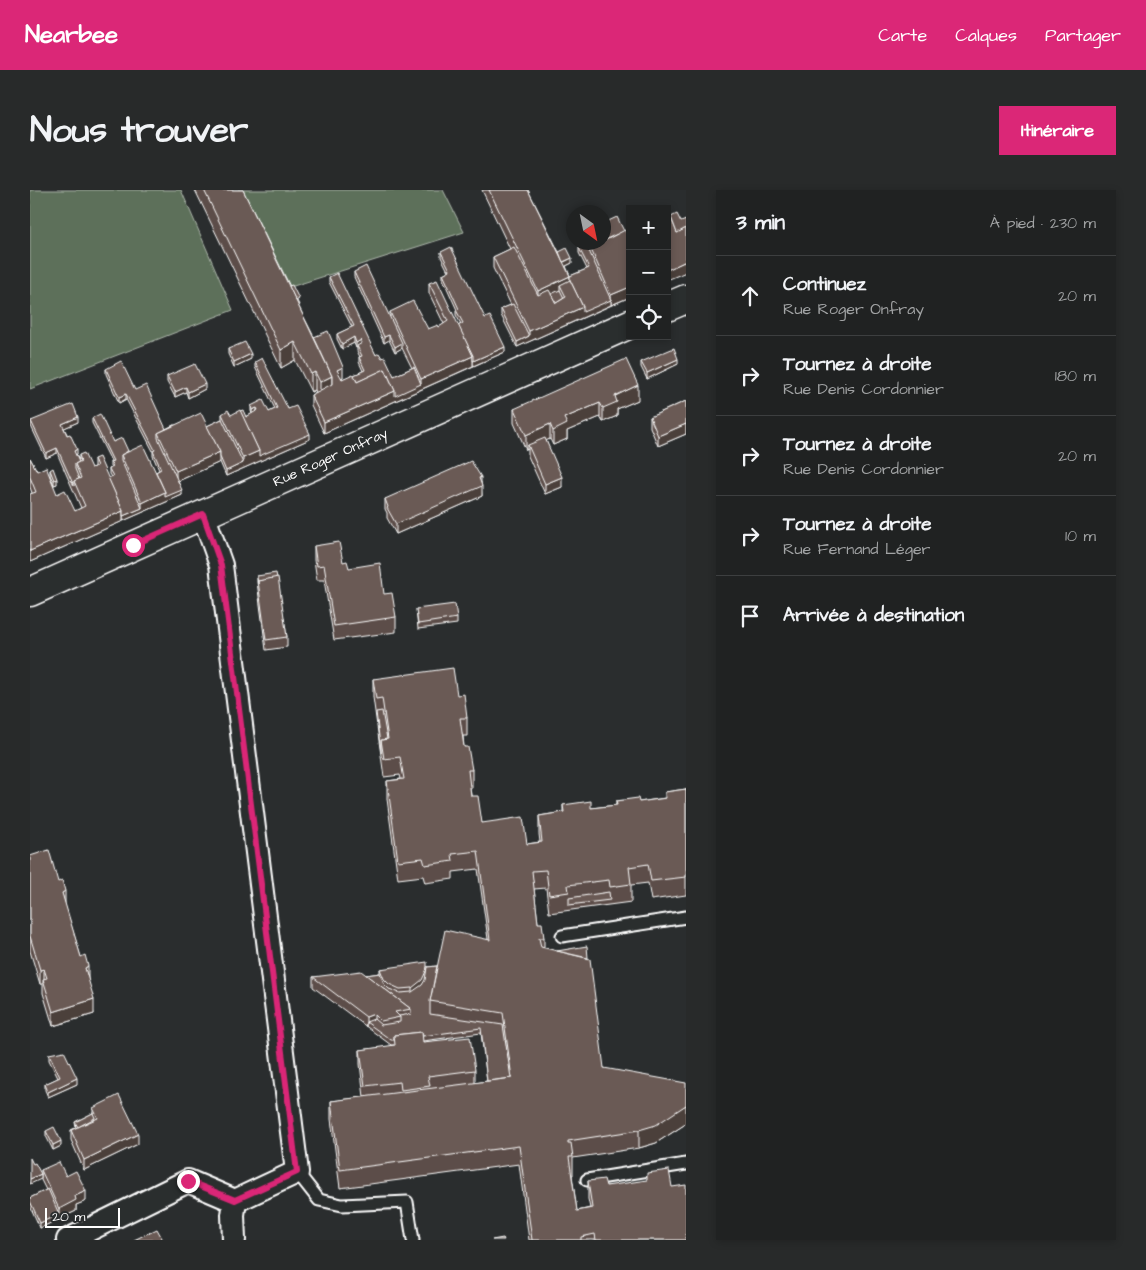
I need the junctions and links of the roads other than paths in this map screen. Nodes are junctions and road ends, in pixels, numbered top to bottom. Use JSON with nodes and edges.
{"nodes":[{"id":1,"x":686,"y":299,"type":"edge"},
{"id":2,"x":671,"y":305,"type":"edge"},
{"id":3,"x":626,"y":326,"type":"edge"},
{"id":4,"x":203,"y":514,"type":"junction"},
{"id":5,"x":30,"y":592,"type":"edge"},
{"id":6,"x":686,"y":917,"type":"edge"},
{"id":7,"x":562,"y":936,"type":"dead end"},
{"id":8,"x":686,"y":1164,"type":"edge"},
{"id":9,"x":297,"y":1172,"type":"junction"},
{"id":10,"x":587,"y":1180,"type":"edge"},
{"id":11,"x":235,"y":1200,"type":"junction"},
{"id":12,"x":68,"y":1240,"type":"edge"},
{"id":13,"x":234,"y":1240,"type":"edge"},
{"id":14,"x":413,"y":1240,"type":"edge"}],
"edges":[{"from":1,"to":2,"type":"main road"},
{"from":3,"to":4,"type":"main road","name":"Rue Roger Onfray"},
{"from":4,"to":5,"type":"main road","name":"Rue Roger Onfray"},
{"from":4,"to":9,"type":"street"},
{"from":6,"to":7,"type":"lane"},
{"from":8,"to":10,"type":"lane"},
{"from":9,"to":11,"type":"street"},
{"from":9,"to":14,"type":"lane"},
{"from":11,"to":12,"type":"street"},
{"from":11,"to":13,"type":"street"}]}
